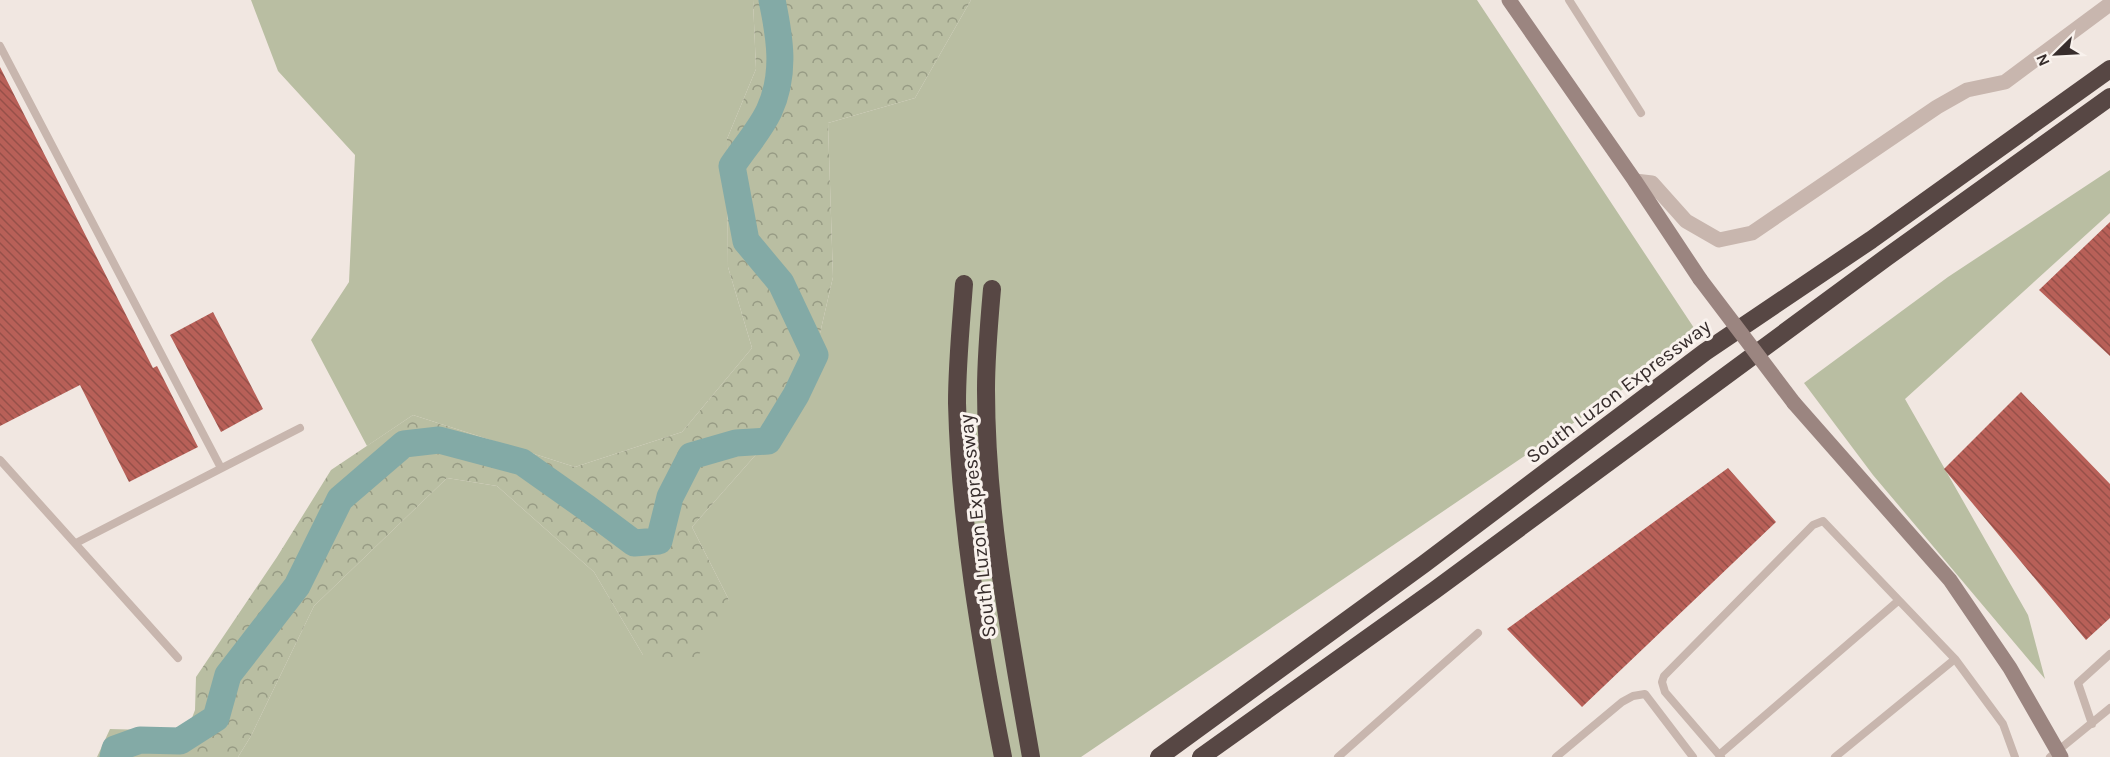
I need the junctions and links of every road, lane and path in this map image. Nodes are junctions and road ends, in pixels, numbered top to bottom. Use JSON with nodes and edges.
{"nodes":[{"id":1,"x":1509,"y":0,"type":"edge"},
{"id":2,"x":1569,"y":0,"type":"edge"},
{"id":3,"x":2110,"y":4,"type":"edge"},
{"id":4,"x":0,"y":46,"type":"edge"},
{"id":5,"x":2110,"y":69,"type":"edge"},
{"id":6,"x":2110,"y":97,"type":"edge"},
{"id":7,"x":1641,"y":113,"type":"dead end"},
{"id":8,"x":1635,"y":181,"type":"junction"},
{"id":9,"x":964,"y":284,"type":"dead end"},
{"id":10,"x":992,"y":289,"type":"dead end"},
{"id":11,"x":300,"y":428,"type":"dead end"},
{"id":12,"x":0,"y":460,"type":"edge"},
{"id":13,"x":221,"y":468,"type":"junction"},
{"id":14,"x":76,"y":543,"type":"junction"},
{"id":15,"x":1898,"y":601,"type":"junction"},
{"id":16,"x":1478,"y":633,"type":"dead end"},
{"id":17,"x":2110,"y":654,"type":"edge"},
{"id":18,"x":178,"y":658,"type":"dead end"},
{"id":19,"x":1955,"y":659,"type":"junction"},
{"id":20,"x":2110,"y":708,"type":"edge"},
{"id":21,"x":2092,"y":724,"type":"junction"},
{"id":22,"x":2056,"y":755,"type":"edge"},
{"id":23,"x":1720,"y":756,"type":"edge"},
{"id":24,"x":1003,"y":757,"type":"edge"},
{"id":25,"x":1030,"y":757,"type":"edge"},
{"id":26,"x":1159,"y":757,"type":"edge"},
{"id":27,"x":1201,"y":757,"type":"edge"},
{"id":28,"x":1338,"y":757,"type":"edge"},
{"id":29,"x":1556,"y":757,"type":"edge"},
{"id":30,"x":1693,"y":757,"type":"edge"},
{"id":31,"x":1835,"y":757,"type":"edge"},
{"id":32,"x":2015,"y":757,"type":"edge"}],
"edges":[{"from":1,"to":8,"type":"street"},
{"from":2,"to":7,"type":"lane"},
{"from":3,"to":8,"type":"street"},
{"from":4,"to":13,"type":"lane"},
{"from":5,"to":26,"type":"highway","name":"South Luzon Expressway"},
{"from":6,"to":27,"type":"highway"},
{"from":8,"to":22,"type":"street","bridge":true},
{"from":9,"to":24,"type":"highway"},
{"from":10,"to":25,"type":"highway","name":"South Luzon Expressway"},
{"from":11,"to":13,"type":"lane"},
{"from":12,"to":14,"type":"lane"},
{"from":13,"to":14,"type":"lane"},
{"from":14,"to":18,"type":"lane"},
{"from":15,"to":19,"type":"lane"},
{"from":15,"to":23,"type":"lane"},
{"from":15,"to":23,"type":"lane"},
{"from":16,"to":28,"type":"lane"},
{"from":17,"to":21,"type":"lane"},
{"from":19,"to":31,"type":"lane"},
{"from":19,"to":32,"type":"lane"},
{"from":20,"to":21,"type":"lane"},
{"from":21,"to":22,"type":"lane"},
{"from":29,"to":30,"type":"lane"}]}
